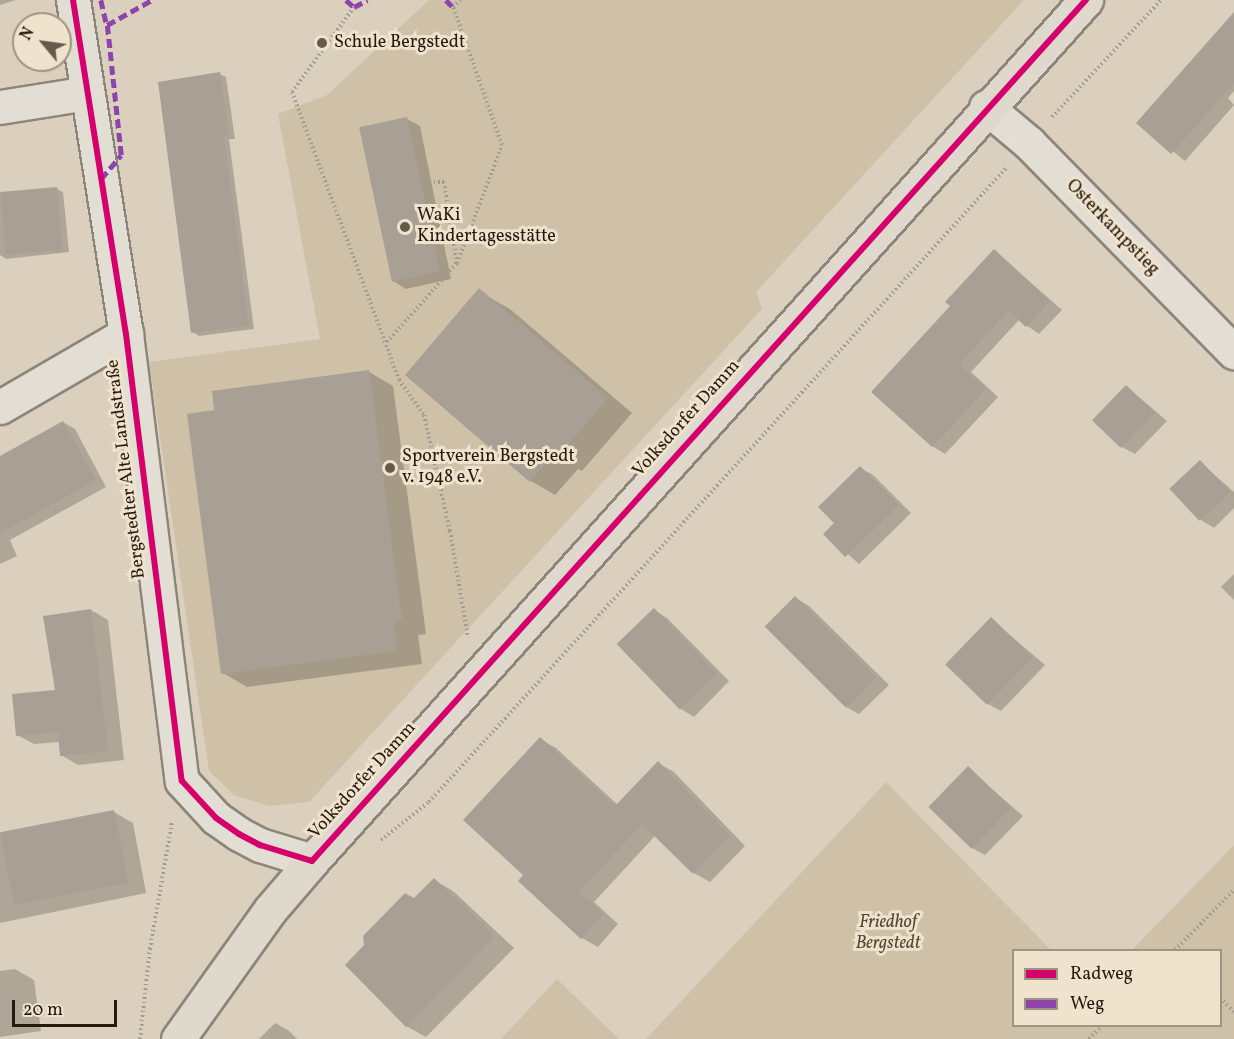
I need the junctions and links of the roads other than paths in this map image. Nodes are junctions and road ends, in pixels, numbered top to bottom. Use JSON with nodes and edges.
{"nodes":[{"id":1,"x":73,"y":0,"type":"edge"},
{"id":2,"x":1086,"y":0,"type":"edge"},
{"id":3,"x":87,"y":93,"type":"junction"},
{"id":4,"x":0,"y":107,"type":"edge"},
{"id":5,"x":986,"y":107,"type":"junction"},
{"id":6,"x":126,"y":334,"type":"junction"},
{"id":7,"x":1234,"y":352,"type":"edge"},
{"id":8,"x":0,"y":407,"type":"edge"},
{"id":9,"x":312,"y":861,"type":"junction"},
{"id":10,"x":178,"y":1039,"type":"edge"}],
"edges":[{"from":1,"to":3,"type":"street","name":"Bergstedter Alte Landstraße"},
{"from":2,"to":5,"type":"main road","name":"Volksdorfer Damm"},
{"from":3,"to":4,"type":"street"},
{"from":3,"to":6,"type":"street","name":"Bergstedter Alte Landstraße"},
{"from":5,"to":7,"type":"street","name":"Osterkampstieg"},
{"from":5,"to":9,"type":"main road","name":"Volksdorfer Damm"},
{"from":6,"to":8,"type":"street"},
{"from":6,"to":9,"type":"street","name":"Bergstedter Alte Landstraße"},
{"from":9,"to":10,"type":"main road","name":"Volksdorfer Damm"}]}
